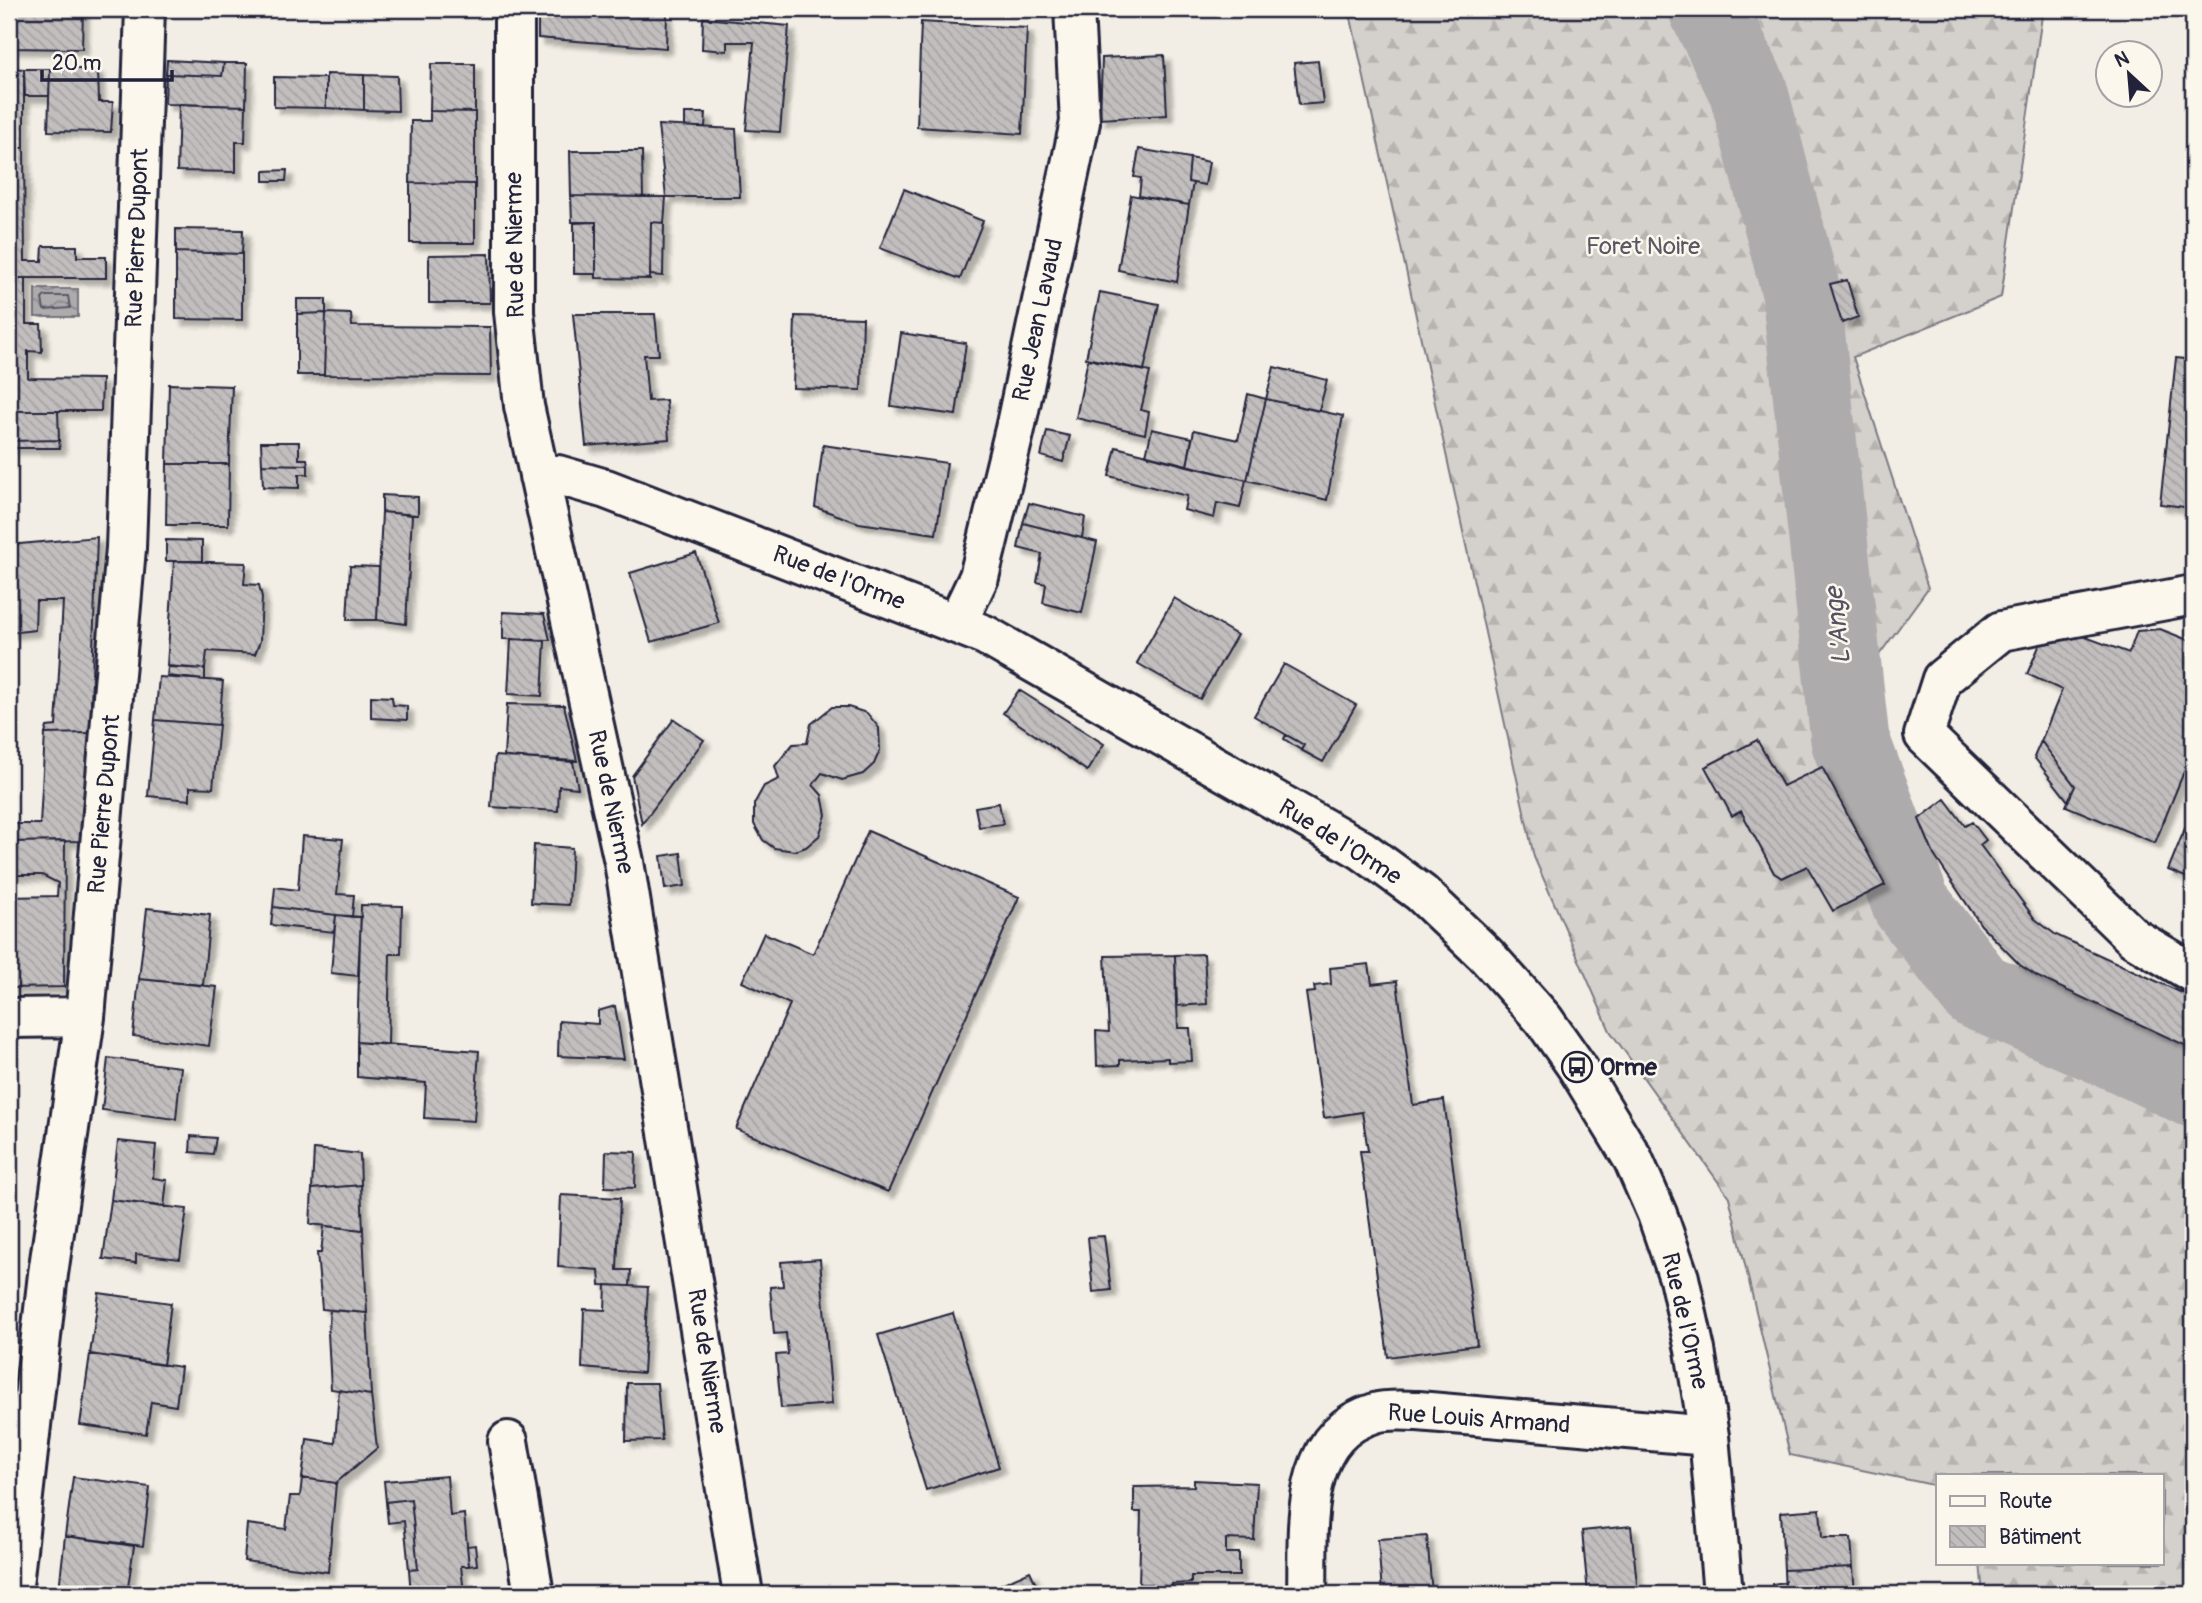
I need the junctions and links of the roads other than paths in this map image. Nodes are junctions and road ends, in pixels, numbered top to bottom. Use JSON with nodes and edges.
{"nodes":[{"id":1,"x":145,"y":9,"type":"edge"},
{"id":2,"x":514,"y":9,"type":"edge"},
{"id":3,"x":1074,"y":9,"type":"edge"},
{"id":4,"x":539,"y":476,"type":"junction"},
{"id":5,"x":2193,"y":595,"type":"edge"},
{"id":6,"x":957,"y":623,"type":"junction"},
{"id":7,"x":2193,"y":973,"type":"edge"},
{"id":8,"x":85,"y":1017,"type":"junction"},
{"id":9,"x":9,"y":1018,"type":"edge"},
{"id":10,"x":1709,"y":1436,"type":"junction"},
{"id":11,"x":508,"y":1441,"type":"dead end"},
{"id":12,"x":12,"y":1594,"type":"edge"},
{"id":13,"x":534,"y":1594,"type":"edge"},
{"id":14,"x":743,"y":1594,"type":"edge"},
{"id":15,"x":1307,"y":1594,"type":"edge"},
{"id":16,"x":1723,"y":1594,"type":"edge"}],
"edges":[{"from":1,"to":8,"type":"street","name":"Rue Pierre Dupont"},
{"from":2,"to":4,"type":"street","name":"Rue de Nierme"},
{"from":3,"to":6,"type":"street","name":"Rue Jean Lavaud"},
{"from":4,"to":6,"type":"street","name":"Rue de l'Orme"},
{"from":4,"to":14,"type":"street","name":"Rue de Nierme"},
{"from":5,"to":7,"type":"street"},
{"from":6,"to":10,"type":"street","name":"Rue de l'Orme"},
{"from":8,"to":9,"type":"street"},
{"from":8,"to":12,"type":"street","name":"Rue Pierre Dupont"},
{"from":10,"to":15,"type":"street","name":"Rue Louis Armand"},
{"from":10,"to":16,"type":"street","name":"Rue de l'Orme"},
{"from":11,"to":13,"type":"street"}]}
